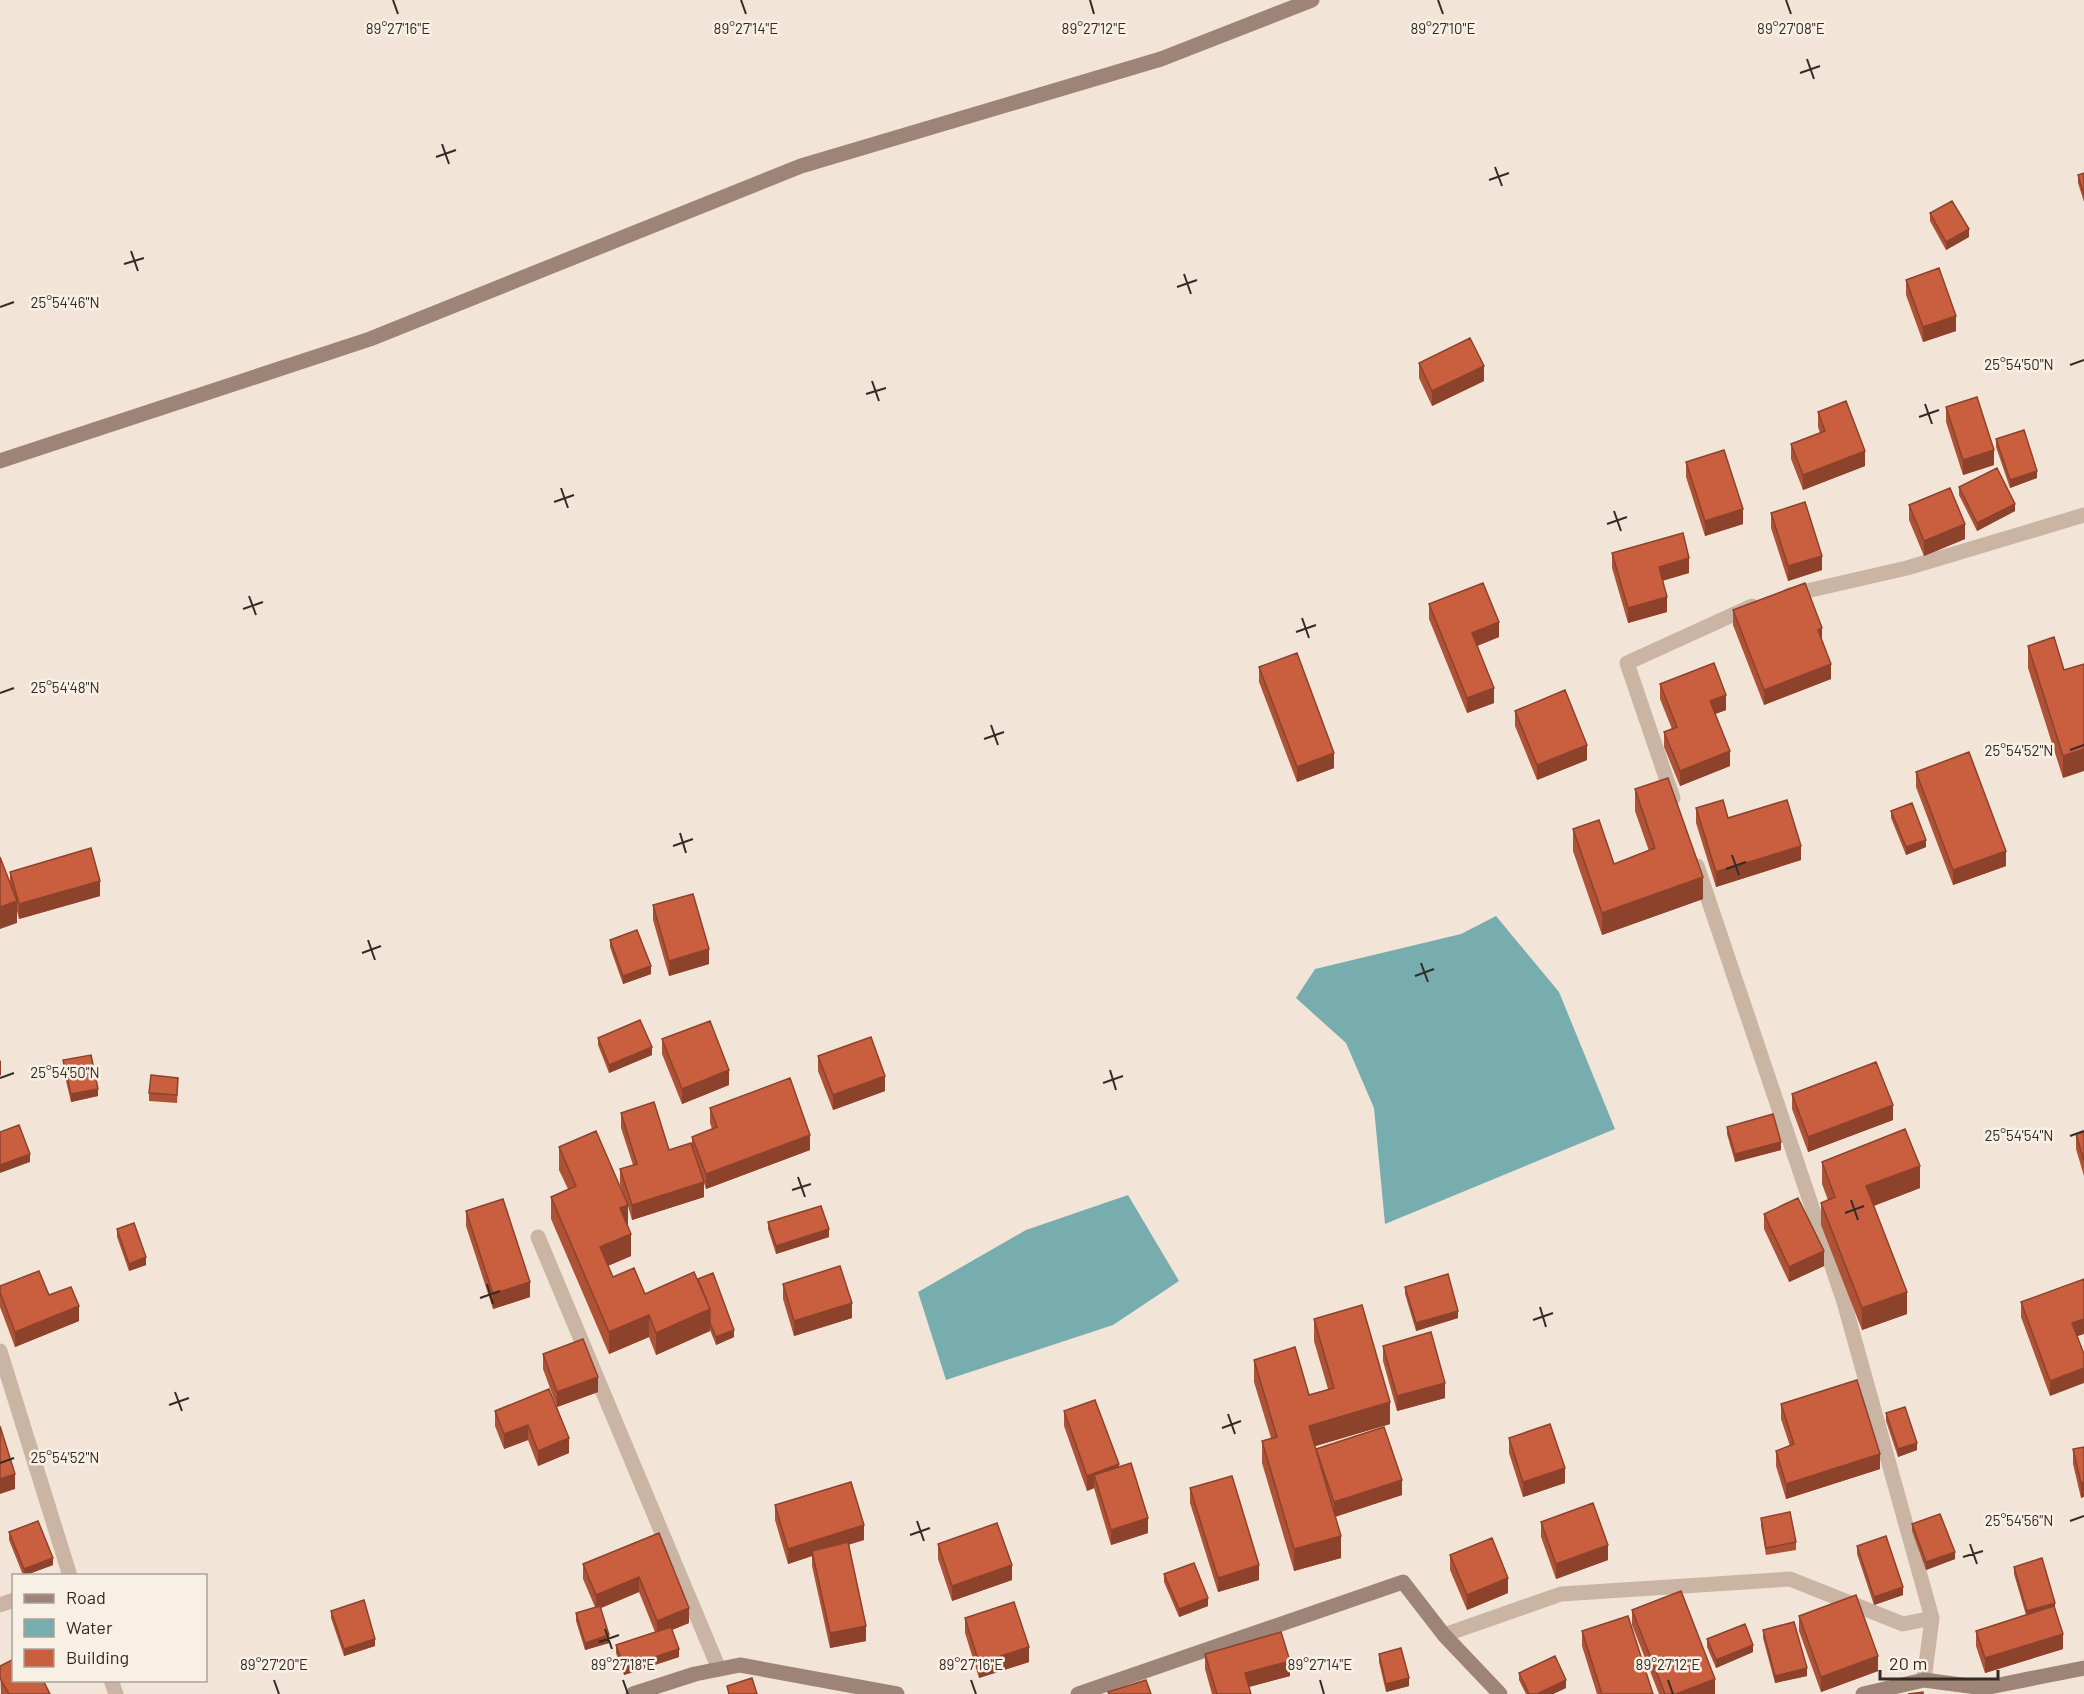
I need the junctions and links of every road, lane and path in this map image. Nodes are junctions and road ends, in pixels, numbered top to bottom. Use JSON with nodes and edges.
{"nodes":[{"id":1,"x":1312,"y":0,"type":"edge"},
{"id":2,"x":0,"y":461,"type":"edge"},
{"id":3,"x":2084,"y":515,"type":"edge"},
{"id":4,"x":1680,"y":817,"type":"edge"},
{"id":5,"x":1691,"y":850,"type":"edge"},
{"id":6,"x":538,"y":1237,"type":"dead end"},
{"id":7,"x":0,"y":1351,"type":"edge"},
{"id":8,"x":70,"y":1574,"type":"edge"},
{"id":9,"x":1932,"y":1618,"type":"junction"},
{"id":10,"x":1444,"y":1635,"type":"junction"},
{"id":11,"x":2084,"y":1668,"type":"edge"},
{"id":12,"x":720,"y":1669,"type":"junction"},
{"id":13,"x":1924,"y":1680,"type":"junction"},
{"id":14,"x":633,"y":1694,"type":"edge"},
{"id":15,"x":897,"y":1694,"type":"edge"},
{"id":16,"x":1078,"y":1694,"type":"edge"},
{"id":17,"x":1500,"y":1694,"type":"edge"},
{"id":18,"x":1863,"y":1694,"type":"edge"}],
"edges":[{"from":1,"to":2,"type":"street"},
{"from":3,"to":4,"type":"street"},
{"from":5,"to":9,"type":"street"},
{"from":6,"to":12,"type":"street"},
{"from":7,"to":8,"type":"street"},
{"from":9,"to":10,"type":"street"},
{"from":9,"to":13,"type":"street"},
{"from":10,"to":16,"type":"street"},
{"from":10,"to":17,"type":"street"},
{"from":11,"to":13,"type":"street"},
{"from":12,"to":14,"type":"street"},
{"from":12,"to":15,"type":"street"},
{"from":13,"to":18,"type":"street"}]}
